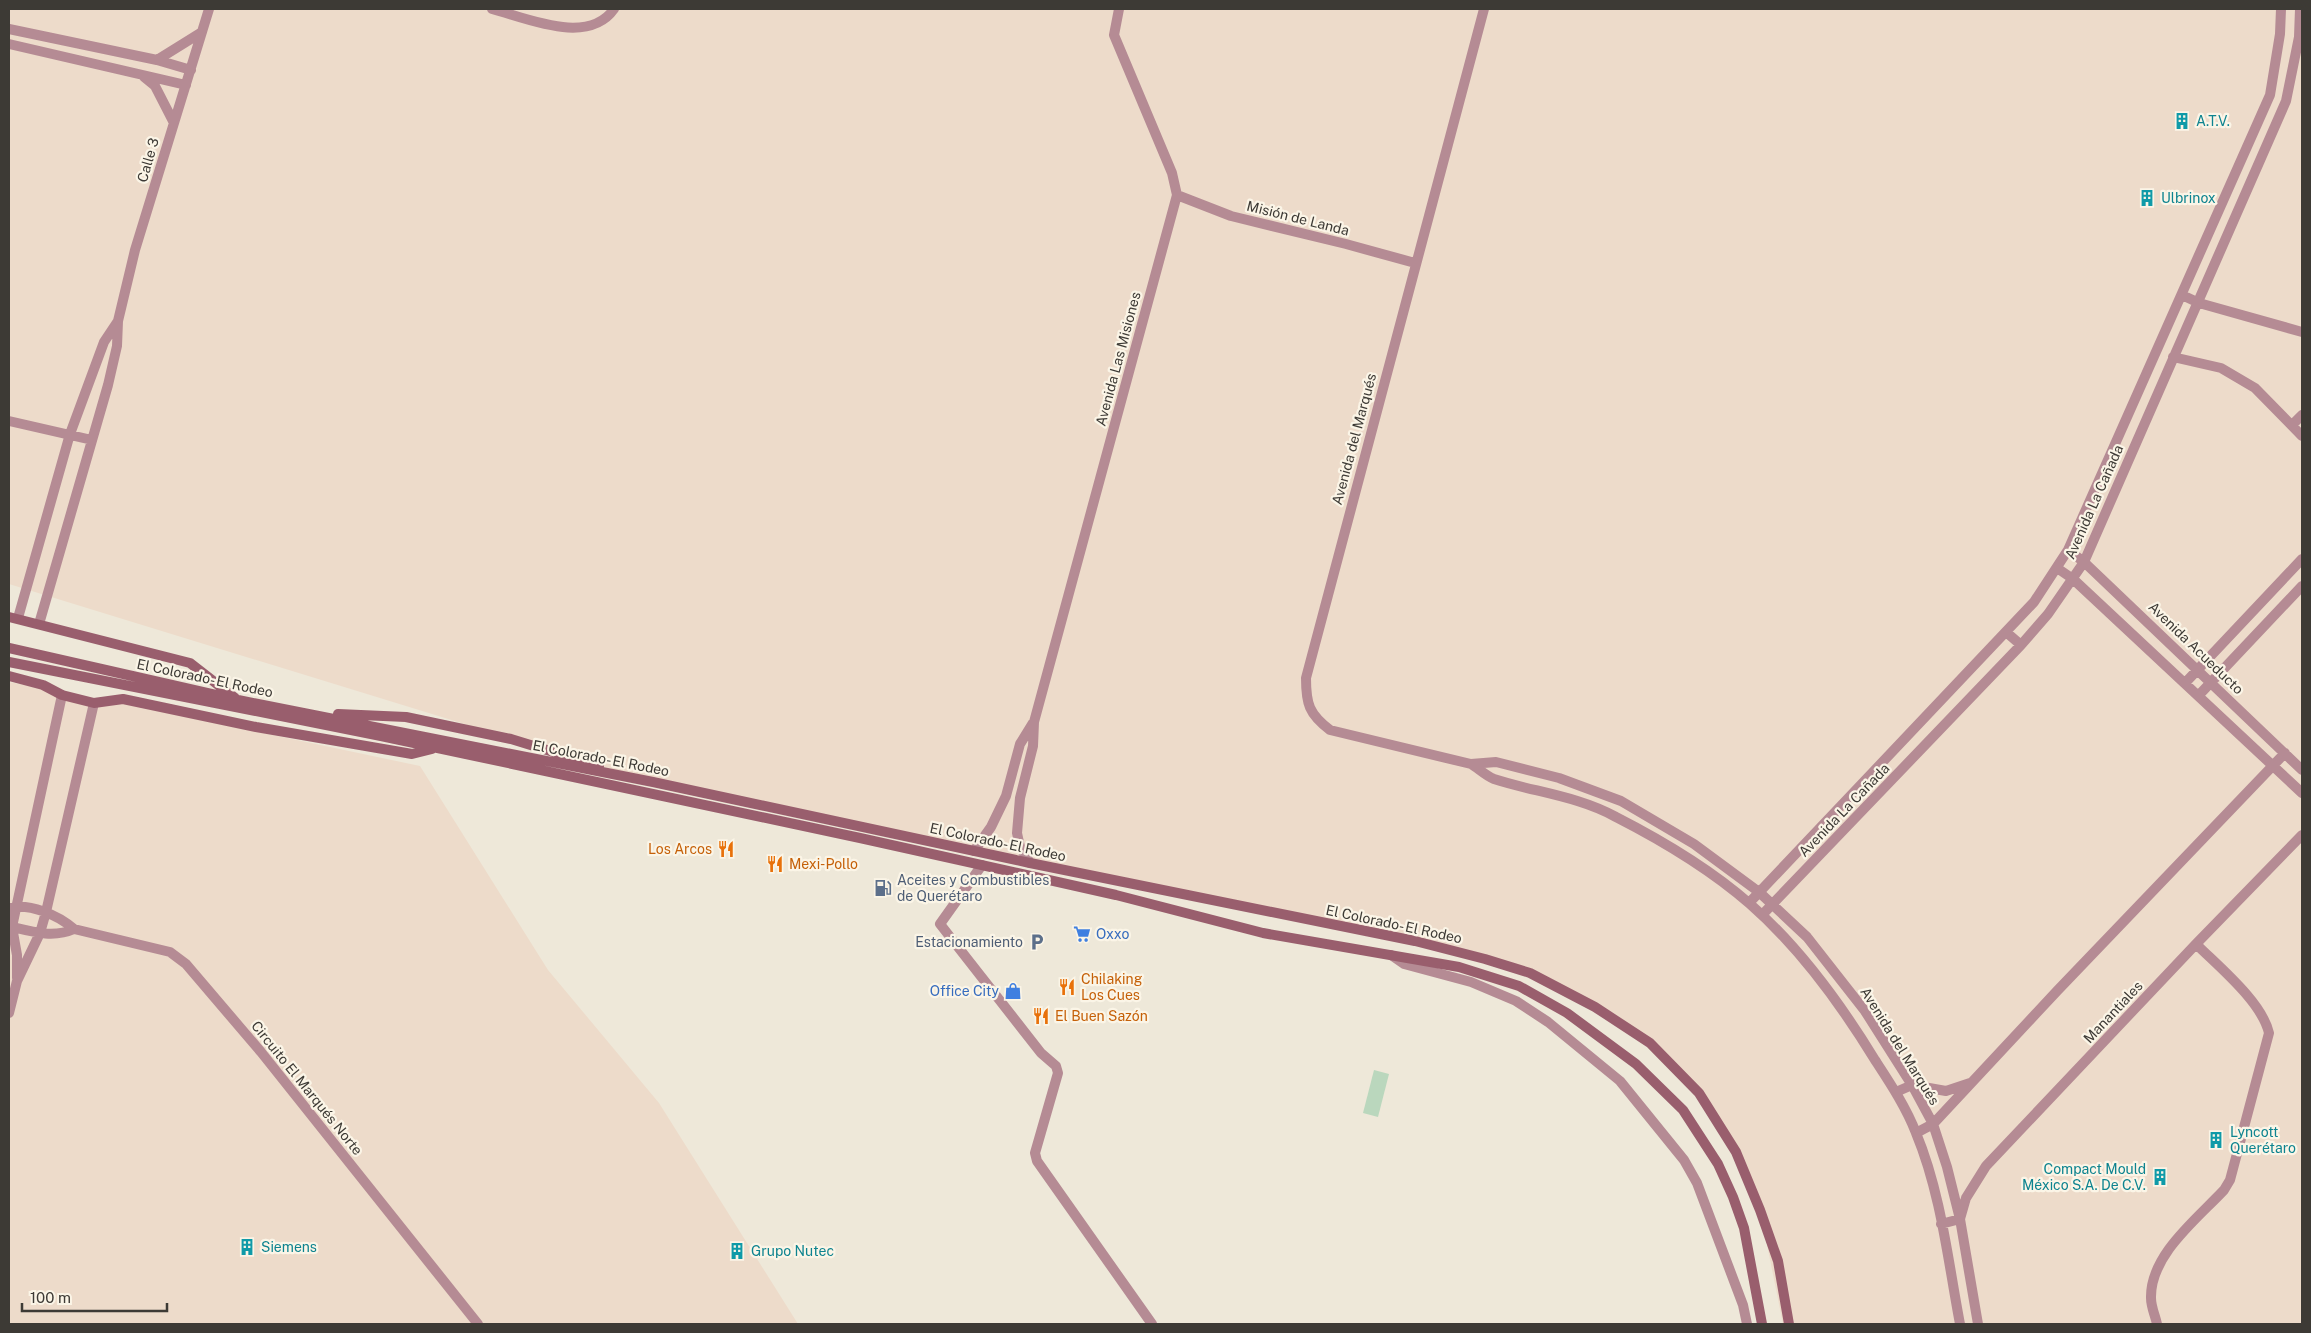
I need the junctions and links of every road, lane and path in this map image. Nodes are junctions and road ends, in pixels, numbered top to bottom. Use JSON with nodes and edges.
{"nodes":[{"id":1,"x":209,"y":9,"type":"edge"},
{"id":2,"x":492,"y":9,"type":"edge"},
{"id":3,"x":614,"y":9,"type":"edge"},
{"id":4,"x":1119,"y":9,"type":"edge"},
{"id":5,"x":1484,"y":9,"type":"edge"},
{"id":6,"x":2280,"y":9,"type":"edge"},
{"id":7,"x":2300,"y":9,"type":"edge"},
{"id":8,"x":9,"y":29,"type":"edge"},
{"id":9,"x":202,"y":32,"type":"junction"},
{"id":10,"x":9,"y":44,"type":"edge"},
{"id":11,"x":157,"y":60,"type":"junction"},
{"id":12,"x":191,"y":70,"type":"junction"},
{"id":13,"x":139,"y":74,"type":"junction"},
{"id":14,"x":186,"y":85,"type":"junction"},
{"id":15,"x":174,"y":123,"type":"junction"},
{"id":16,"x":1177,"y":195,"type":"junction"},
{"id":17,"x":1415,"y":263,"type":"junction"},
{"id":18,"x":2182,"y":295,"type":"junction"},
{"id":19,"x":2199,"y":302,"type":"junction"},
{"id":20,"x":118,"y":321,"type":"junction"},
{"id":21,"x":2302,"y":332,"type":"edge"},
{"id":22,"x":2173,"y":357,"type":"junction"},
{"id":23,"x":2302,"y":415,"type":"edge"},
{"id":24,"x":9,"y":421,"type":"edge"},
{"id":25,"x":2125,"y":421,"type":"junction"},
{"id":26,"x":2292,"y":425,"type":"junction"},
{"id":27,"x":2142,"y":428,"type":"junction"},
{"id":28,"x":70,"y":434,"type":"junction"},
{"id":29,"x":2302,"y":436,"type":"edge"},
{"id":30,"x":92,"y":440,"type":"junction"},
{"id":31,"x":2100,"y":476,"type":"junction"},
{"id":32,"x":2118,"y":484,"type":"junction"},
{"id":33,"x":2068,"y":550,"type":"junction"},
{"id":34,"x":2302,"y":559,"type":"edge"},
{"id":35,"x":2084,"y":562,"type":"junction"},
{"id":36,"x":2057,"y":568,"type":"junction"},
{"id":37,"x":2072,"y":579,"type":"junction"},
{"id":38,"x":2302,"y":586,"type":"edge"},
{"id":39,"x":2272,"y":591,"type":"junction"},
{"id":40,"x":2285,"y":604,"type":"junction"},
{"id":41,"x":13,"y":618,"type":"edge"},
{"id":42,"x":39,"y":624,"type":"junction"},
{"id":43,"x":2006,"y":632,"type":"junction"},
{"id":44,"x":2021,"y":645,"type":"junction"},
{"id":45,"x":9,"y":648,"type":"edge"},
{"id":46,"x":9,"y":662,"type":"edge"},
{"id":47,"x":2199,"y":669,"type":"junction"},
{"id":48,"x":9,"y":676,"type":"edge"},
{"id":49,"x":2186,"y":682,"type":"junction"},
{"id":50,"x":2212,"y":682,"type":"junction"},
{"id":51,"x":62,"y":695,"type":"junction"},
{"id":52,"x":2199,"y":695,"type":"junction"},
{"id":53,"x":238,"y":700,"type":"junction"},
{"id":54,"x":94,"y":703,"type":"junction"},
{"id":55,"x":303,"y":713,"type":"junction"},
{"id":56,"x":1034,"y":722,"type":"junction"},
{"id":57,"x":435,"y":748,"type":"junction"},
{"id":58,"x":2285,"y":753,"type":"junction"},
{"id":59,"x":1471,"y":764,"type":"junction"},
{"id":60,"x":2273,"y":766,"type":"junction"},
{"id":61,"x":2302,"y":770,"type":"edge"},
{"id":62,"x":653,"y":782,"type":"junction"},
{"id":63,"x":2302,"y":793,"type":"edge"},
{"id":64,"x":1666,"y":827,"type":"junction"},
{"id":65,"x":2302,"y":835,"type":"edge"},
{"id":66,"x":1658,"y":840,"type":"junction"},
{"id":67,"x":974,"y":850,"type":"junction"},
{"id":68,"x":1030,"y":863,"type":"junction"},
{"id":69,"x":982,"y":865,"type":"junction"},
{"id":70,"x":1759,"y":892,"type":"junction"},
{"id":71,"x":1749,"y":903,"type":"junction"},
{"id":72,"x":1772,"y":904,"type":"junction"},
{"id":73,"x":13,"y":907,"type":"edge"},
{"id":74,"x":46,"y":912,"type":"junction"},
{"id":75,"x":1762,"y":915,"type":"junction"},
{"id":76,"x":10,"y":926,"type":"edge"},
{"id":77,"x":74,"y":928,"type":"junction"},
{"id":78,"x":40,"y":933,"type":"junction"},
{"id":79,"x":2196,"y":944,"type":"junction"},
{"id":80,"x":1391,"y":955,"type":"junction"},
{"id":81,"x":17,"y":981,"type":"junction"},
{"id":82,"x":1852,"y":996,"type":"junction"},
{"id":83,"x":1839,"y":1006,"type":"junction"},
{"id":84,"x":9,"y":1013,"type":"edge"},
{"id":85,"x":1884,"y":1040,"type":"junction"},
{"id":86,"x":1868,"y":1048,"type":"junction"},
{"id":87,"x":1971,"y":1083,"type":"junction"},
{"id":88,"x":1912,"y":1085,"type":"junction"},
{"id":89,"x":1896,"y":1092,"type":"junction"},
{"id":90,"x":1933,"y":1124,"type":"junction"},
{"id":91,"x":1916,"y":1133,"type":"junction"},
{"id":92,"x":1960,"y":1219,"type":"junction"},
{"id":93,"x":1942,"y":1224,"type":"junction"},
{"id":94,"x":1969,"y":1279,"type":"junction"},
{"id":95,"x":1952,"y":1281,"type":"junction"},
{"id":96,"x":2156,"y":1321,"type":"edge"},
{"id":97,"x":478,"y":1324,"type":"edge"},
{"id":98,"x":1152,"y":1324,"type":"edge"},
{"id":99,"x":1747,"y":1324,"type":"edge"},
{"id":100,"x":1762,"y":1324,"type":"edge"},
{"id":101,"x":1789,"y":1324,"type":"edge"},
{"id":102,"x":1960,"y":1324,"type":"edge"},
{"id":103,"x":1978,"y":1324,"type":"edge"},
{"id":104,"x":2165,"y":1324,"type":"edge"}],
"edges":[{"from":1,"to":9,"type":"street","name":"Calle 3"},
{"from":2,"to":3,"type":"street"},
{"from":4,"to":16,"type":"street","name":"Avenida Las Misiones"},
{"from":5,"to":17,"type":"street","name":"Avenida del Marqués"},
{"from":6,"to":18,"type":"street"},
{"from":7,"to":19,"type":"street","name":"Avenida La Cañada"},
{"from":8,"to":11,"type":"street"},
{"from":9,"to":11,"type":"street"},
{"from":9,"to":12,"type":"street","name":"Calle 3"},
{"from":10,"to":13,"type":"street"},
{"from":11,"to":12,"type":"street"},
{"from":12,"to":14,"type":"street","name":"Calle 3"},
{"from":13,"to":14,"type":"street"},
{"from":13,"to":15,"type":"street"},
{"from":14,"to":15,"type":"street","name":"Calle 3"},
{"from":15,"to":20,"type":"street","name":"Calle 3"},
{"from":16,"to":17,"type":"street","name":"Misión de Landa"},
{"from":16,"to":56,"type":"street","name":"Avenida Las Misiones"},
{"from":17,"to":59,"type":"street","name":"Avenida del Marqués"},
{"from":18,"to":19,"type":"street"},
{"from":18,"to":25,"type":"street"},
{"from":19,"to":21,"type":"street"},
{"from":19,"to":22,"type":"street","name":"Avenida La Cañada"},
{"from":20,"to":28,"type":"street"},
{"from":20,"to":30,"type":"street"},
{"from":22,"to":26,"type":"street"},
{"from":22,"to":27,"type":"street","name":"Avenida La Cañada"},
{"from":23,"to":26,"type":"street"},
{"from":24,"to":28,"type":"street"},
{"from":25,"to":27,"type":"street"},
{"from":25,"to":31,"type":"street"},
{"from":26,"to":29,"type":"street"},
{"from":27,"to":32,"type":"street","name":"Avenida La Cañada"},
{"from":28,"to":30,"type":"street"},
{"from":28,"to":41,"type":"street"},
{"from":30,"to":42,"type":"street"},
{"from":31,"to":32,"type":"street"},
{"from":31,"to":33,"type":"street"},
{"from":32,"to":35,"type":"street","name":"Avenida La Cañada"},
{"from":33,"to":35,"type":"street","name":"Avenida Acueducto"},
{"from":33,"to":36,"type":"street"},
{"from":34,"to":39,"type":"street"},
{"from":35,"to":37,"type":"street","name":"Avenida La Cañada"},
{"from":35,"to":47,"type":"street","name":"Avenida Acueducto"},
{"from":36,"to":37,"type":"street"},
{"from":36,"to":43,"type":"street"},
{"from":37,"to":44,"type":"street","name":"Avenida La Cañada"},
{"from":37,"to":49,"type":"street"},
{"from":38,"to":40,"type":"street"},
{"from":39,"to":40,"type":"street"},
{"from":39,"to":47,"type":"street"},
{"from":40,"to":50,"type":"street"},
{"from":41,"to":42,"type":"main road"},
{"from":42,"to":53,"type":"main road"},
{"from":43,"to":44,"type":"street"},
{"from":43,"to":70,"type":"street"},
{"from":44,"to":72,"type":"street","name":"Avenida La Cañada"},
{"from":45,"to":53,"type":"main road","name":"El Colorado- El Rodeo"},
{"from":46,"to":57,"type":"main road","name":"El Colorado- El Rodeo"},
{"from":47,"to":49,"type":"street"},
{"from":47,"to":50,"type":"street","name":"Avenida Acueducto"},
{"from":48,"to":51,"type":"main road"},
{"from":49,"to":52,"type":"street"},
{"from":50,"to":52,"type":"street"},
{"from":50,"to":58,"type":"street","name":"Avenida Acueducto"},
{"from":51,"to":54,"type":"main road"},
{"from":51,"to":73,"type":"street"},
{"from":52,"to":60,"type":"street"},
{"from":53,"to":55,"type":"main road","name":"El Colorado- El Rodeo"},
{"from":54,"to":57,"type":"main road"},
{"from":54,"to":74,"type":"street"},
{"from":55,"to":62,"type":"main road","name":"El Colorado- El Rodeo"},
{"from":55,"to":62,"type":"main road"},
{"from":56,"to":67,"type":"street","name":"Avenida Las Misiones"},
{"from":56,"to":68,"type":"street","name":"Avenida Las Misiones"},
{"from":57,"to":69,"type":"main road","name":"El Colorado- El Rodeo"},
{"from":58,"to":60,"type":"street"},
{"from":58,"to":61,"type":"street","name":"Avenida Acueducto"},
{"from":59,"to":64,"type":"street","name":"Avenida del Marqués"},
{"from":59,"to":66,"type":"street","name":"Avenida del Marqués"},
{"from":60,"to":63,"type":"street"},
{"from":60,"to":87,"type":"street"},
{"from":62,"to":67,"type":"main road","name":"El Colorado- El Rodeo"},
{"from":64,"to":66,"type":"street"},
{"from":64,"to":70,"type":"street","name":"Avenida del Marqués"},
{"from":65,"to":79,"type":"street","name":"Manantiales"},
{"from":66,"to":71,"type":"street","name":"Avenida del Marqués"},
{"from":67,"to":68,"type":"main road","name":"El Colorado- El Rodeo"},
{"from":68,"to":101,"type":"main road","name":"El Colorado- El Rodeo"},
{"from":69,"to":80,"type":"main road","name":"El Colorado- El Rodeo"},
{"from":69,"to":98,"type":"street"},
{"from":70,"to":71,"type":"street"},
{"from":70,"to":72,"type":"street","name":"Avenida del Marqués"},
{"from":71,"to":75,"type":"street","name":"Avenida del Marqués"},
{"from":72,"to":75,"type":"street","name":"Avenida La Cañada"},
{"from":72,"to":82,"type":"street","name":"Avenida del Marqués"},
{"from":73,"to":74,"type":"street","name":"Circuito El Marqués Norte"},
{"from":73,"to":76,"type":"street"},
{"from":74,"to":77,"type":"street","name":"Circuito El Marqués Norte"},
{"from":74,"to":78,"type":"street"},
{"from":75,"to":83,"type":"street","name":"Avenida del Marqués"},
{"from":76,"to":78,"type":"street","name":"Circuito El Marqués Norte"},
{"from":76,"to":81,"type":"street"},
{"from":77,"to":78,"type":"street","name":"Circuito El Marqués Norte"},
{"from":77,"to":97,"type":"street","name":"Circuito El Marqués Norte"},
{"from":78,"to":81,"type":"street"},
{"from":79,"to":92,"type":"street","name":"Manantiales"},
{"from":79,"to":96,"type":"street"},
{"from":80,"to":99,"type":"street"},
{"from":80,"to":100,"type":"main road","name":"El Colorado- El Rodeo"},
{"from":81,"to":84,"type":"street"},
{"from":82,"to":83,"type":"street"},
{"from":82,"to":85,"type":"street","name":"Avenida del Marqués"},
{"from":83,"to":86,"type":"street","name":"Avenida del Marqués"},
{"from":85,"to":86,"type":"street"},
{"from":85,"to":88,"type":"street","name":"Avenida del Marqués"},
{"from":86,"to":89,"type":"street","name":"Avenida del Marqués"},
{"from":87,"to":88,"type":"street"},
{"from":87,"to":90,"type":"street"},
{"from":88,"to":89,"type":"street"},
{"from":88,"to":90,"type":"street","name":"Avenida del Marqués"},
{"from":89,"to":91,"type":"street","name":"Avenida del Marqués"},
{"from":90,"to":91,"type":"street"},
{"from":90,"to":92,"type":"street","name":"Avenida del Marqués"},
{"from":91,"to":93,"type":"street","name":"Avenida del Marqués"},
{"from":92,"to":93,"type":"street"},
{"from":92,"to":94,"type":"street","name":"Avenida del Marqués"},
{"from":93,"to":95,"type":"street","name":"Avenida del Marqués"},
{"from":94,"to":95,"type":"street"},
{"from":94,"to":103,"type":"street","name":"Avenida del Marqués"},
{"from":95,"to":102,"type":"street","name":"Avenida del Marqués"},
{"from":96,"to":104,"type":"street"}]}
